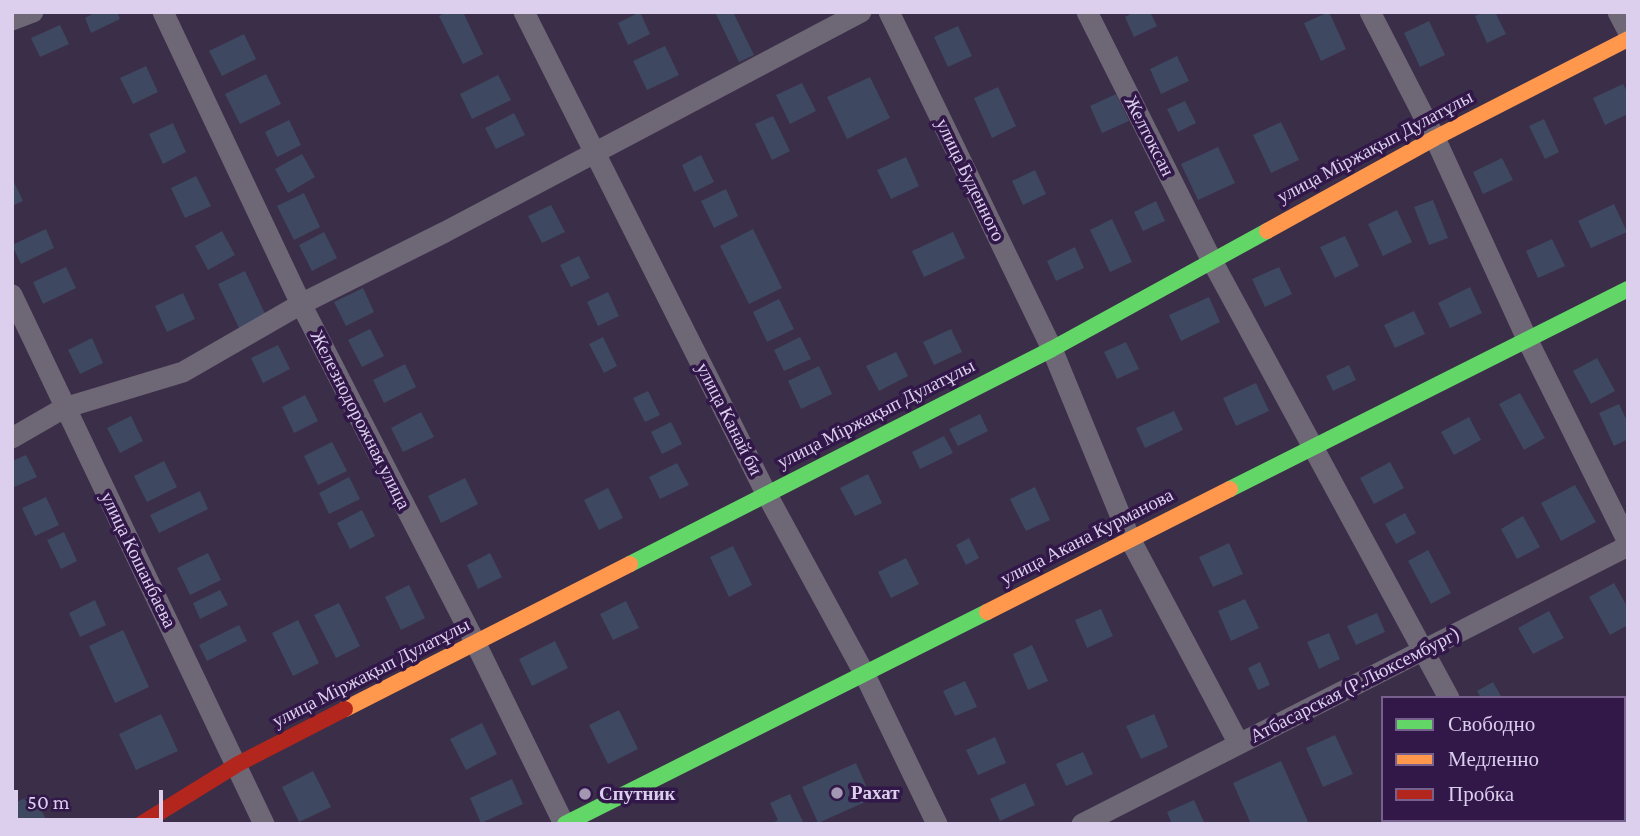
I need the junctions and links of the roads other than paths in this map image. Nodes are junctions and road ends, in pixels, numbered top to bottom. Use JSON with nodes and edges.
{"nodes":[{"id":1,"x":33,"y":12,"type":"edge"},
{"id":2,"x":163,"y":12,"type":"edge"},
{"id":3,"x":524,"y":12,"type":"edge"},
{"id":4,"x":861,"y":12,"type":"edge"},
{"id":5,"x":889,"y":12,"type":"edge"},
{"id":6,"x":1087,"y":12,"type":"edge"},
{"id":7,"x":1370,"y":12,"type":"edge"},
{"id":8,"x":1618,"y":12,"type":"edge"},
{"id":9,"x":12,"y":20,"type":"edge"},
{"id":10,"x":1628,"y":31,"type":"edge"},
{"id":11,"x":1628,"y":39,"type":"edge"},
{"id":12,"x":1435,"y":138,"type":"junction"},
{"id":13,"x":594,"y":153,"type":"junction"},
{"id":14,"x":1211,"y":259,"type":"junction"},
{"id":15,"x":1628,"y":289,"type":"edge"},
{"id":16,"x":12,"y":295,"type":"edge"},
{"id":17,"x":301,"y":304,"type":"junction"},
{"id":18,"x":1527,"y":339,"type":"junction"},
{"id":19,"x":1052,"y":349,"type":"junction"},
{"id":20,"x":64,"y":408,"type":"junction"},
{"id":21,"x":12,"y":438,"type":"edge"},
{"id":22,"x":1315,"y":446,"type":"junction"},
{"id":23,"x":766,"y":493,"type":"junction"},
{"id":24,"x":1130,"y":539,"type":"junction"},
{"id":25,"x":1628,"y":544,"type":"edge"},
{"id":26,"x":476,"y":644,"type":"junction"},
{"id":27,"x":1424,"y":650,"type":"junction"},
{"id":28,"x":864,"y":673,"type":"junction"},
{"id":29,"x":1448,"y":696,"type":"edge"},
{"id":30,"x":1239,"y":744,"type":"junction"},
{"id":31,"x":237,"y":764,"type":"junction"},
{"id":32,"x":141,"y":824,"type":"edge"},
{"id":33,"x":264,"y":824,"type":"edge"},
{"id":34,"x":564,"y":824,"type":"edge"},
{"id":35,"x":937,"y":824,"type":"edge"},
{"id":36,"x":1082,"y":824,"type":"edge"}],
"edges":[{"from":1,"to":9,"type":"street"},
{"from":2,"to":17,"type":"street","name":"Железнодорожная улица"},
{"from":3,"to":13,"type":"street","name":"улица Канай би"},
{"from":4,"to":13,"type":"street"},
{"from":5,"to":19,"type":"street","name":"улица Буденного"},
{"from":6,"to":14,"type":"street","name":"Желтоксан"},
{"from":7,"to":12,"type":"street"},
{"from":8,"to":10,"type":"street"},
{"from":11,"to":12,"type":"street","name":"улица Міржақып Дулатұлы"},
{"from":12,"to":14,"type":"street","name":"улица Міржақып Дулатұлы"},
{"from":12,"to":18,"type":"street"},
{"from":13,"to":17,"type":"street"},
{"from":13,"to":23,"type":"street","name":"улица Канай би"},
{"from":14,"to":19,"type":"street","name":"улица Міржақып Дулатұлы"},
{"from":14,"to":22,"type":"street","name":"Желтоксан"},
{"from":15,"to":18,"type":"street","name":"улица Акана Курманова"},
{"from":16,"to":20,"type":"street","name":"улица Кошанбаева"},
{"from":17,"to":20,"type":"street"},
{"from":17,"to":26,"type":"street","name":"Железнодорожная улица"},
{"from":18,"to":22,"type":"street","name":"улица Акана Курманова"},
{"from":18,"to":25,"type":"street"},
{"from":19,"to":23,"type":"street","name":"улица Міржақып Дулатұлы"},
{"from":19,"to":24,"type":"street","name":"улица Буденного"},
{"from":20,"to":21,"type":"street"},
{"from":20,"to":31,"type":"street","name":"улица Кошанбаева"},
{"from":22,"to":24,"type":"street","name":"улица Акана Курманова"},
{"from":22,"to":27,"type":"street","name":"Желтоксан"},
{"from":23,"to":26,"type":"street","name":"улица Міржақып Дулатұлы"},
{"from":23,"to":28,"type":"street","name":"улица Канай би"},
{"from":24,"to":28,"type":"street","name":"улица Акана Курманова"},
{"from":24,"to":30,"type":"street","name":"улица Буденного"},
{"from":25,"to":27,"type":"street","name":"Атбасарская (Р.Люксембург)"},
{"from":26,"to":31,"type":"street","name":"улица Міржақып Дулатұлы"},
{"from":26,"to":34,"type":"street","name":"Железнодорожная улица"},
{"from":27,"to":29,"type":"street","name":"Желтоксан"},
{"from":27,"to":30,"type":"street","name":"Атбасарская (Р.Люксембург)"},
{"from":28,"to":34,"type":"street","name":"улица Акана Курманова"},
{"from":28,"to":35,"type":"street","name":"улица Канай би"},
{"from":30,"to":36,"type":"street","name":"Атбасарская (Р.Люксембург)"},
{"from":31,"to":32,"type":"street","name":"улица Міржақып Дулатұлы"},
{"from":31,"to":33,"type":"street","name":"улица Кошанбаева"}]}
